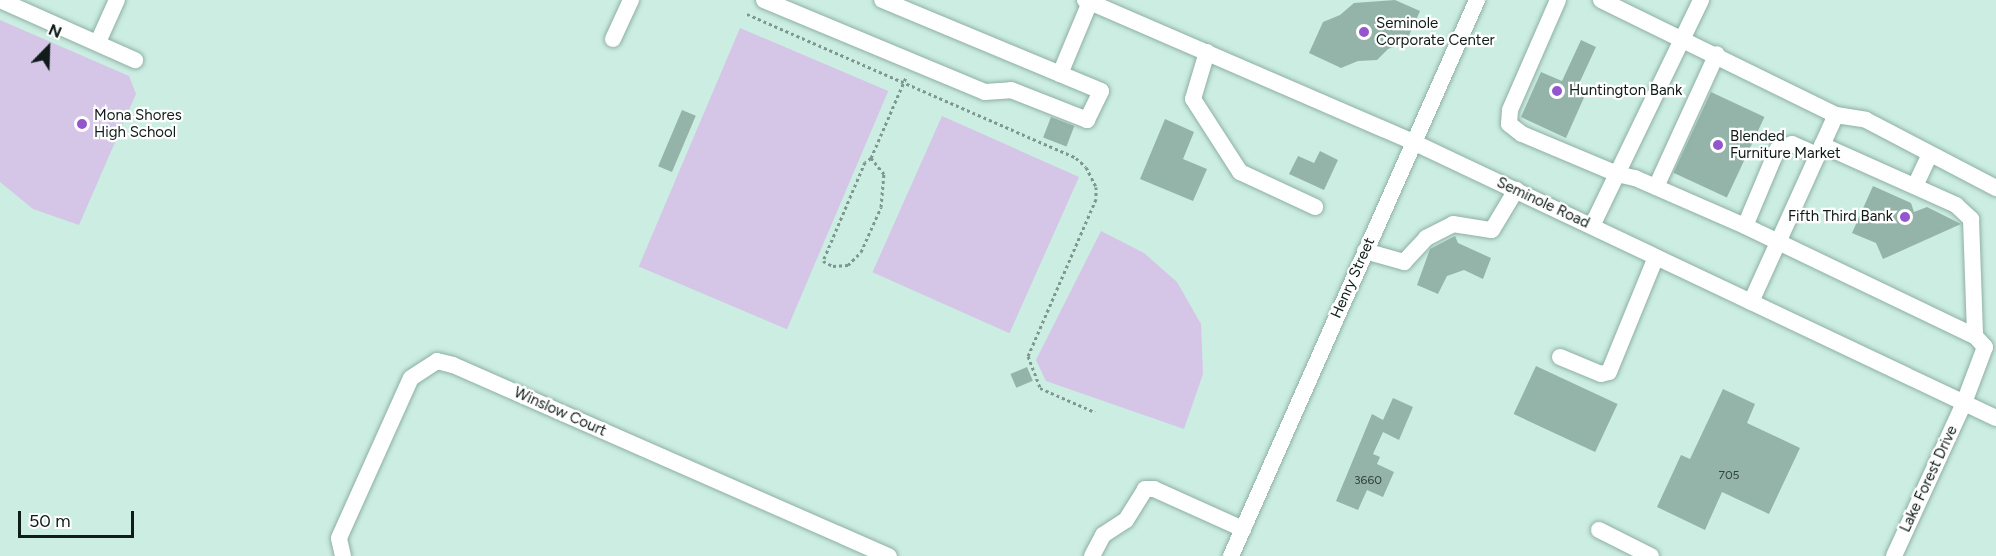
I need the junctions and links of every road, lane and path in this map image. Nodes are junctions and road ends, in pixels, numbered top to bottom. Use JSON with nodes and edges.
{"nodes":[{"id":1,"x":0,"y":0,"type":"edge"},
{"id":2,"x":117,"y":0,"type":"edge"},
{"id":3,"x":631,"y":0,"type":"edge"},
{"id":4,"x":764,"y":0,"type":"edge"},
{"id":5,"x":882,"y":0,"type":"edge"},
{"id":6,"x":1477,"y":0,"type":"edge"},
{"id":7,"x":1558,"y":0,"type":"edge"},
{"id":8,"x":1601,"y":0,"type":"edge"},
{"id":9,"x":1701,"y":0,"type":"edge"},
{"id":10,"x":1087,"y":1,"type":"edge"},
{"id":11,"x":747,"y":14,"type":"dead end"},
{"id":12,"x":1684,"y":37,"type":"junction"},
{"id":13,"x":613,"y":39,"type":"dead end"},
{"id":14,"x":98,"y":42,"type":"junction"},
{"id":15,"x":1207,"y":52,"type":"junction"},
{"id":16,"x":1717,"y":54,"type":"junction"},
{"id":17,"x":135,"y":60,"type":"dead end"},
{"id":18,"x":912,"y":62,"type":"junction"},
{"id":19,"x":1060,"y":74,"type":"junction"},
{"id":20,"x":904,"y":82,"type":"junction"},
{"id":21,"x":1836,"y":115,"type":"junction"},
{"id":22,"x":1413,"y":142,"type":"junction"},
{"id":23,"x":1819,"y":150,"type":"junction"},
{"id":24,"x":1930,"y":154,"type":"junction"},
{"id":25,"x":871,"y":159,"type":"junction"},
{"id":26,"x":1617,"y":174,"type":"junction"},
{"id":27,"x":1915,"y":186,"type":"junction"},
{"id":28,"x":1656,"y":187,"type":"junction"},
{"id":29,"x":1996,"y":188,"type":"edge"},
{"id":30,"x":1516,"y":190,"type":"junction"},
{"id":31,"x":1316,"y":207,"type":"dead end"},
{"id":32,"x":1592,"y":226,"type":"junction"},
{"id":33,"x":1744,"y":226,"type":"junction"},
{"id":34,"x":1779,"y":243,"type":"junction"},
{"id":35,"x":1365,"y":251,"type":"junction"},
{"id":36,"x":1656,"y":257,"type":"junction"},
{"id":37,"x":1752,"y":302,"type":"junction"},
{"id":38,"x":1975,"y":336,"type":"junction"},
{"id":39,"x":1560,"y":357,"type":"dead end"},
{"id":40,"x":1964,"y":403,"type":"junction"},
{"id":41,"x":1095,"y":412,"type":"dead end"},
{"id":42,"x":1996,"y":418,"type":"edge"},
{"id":43,"x":1243,"y":529,"type":"junction"},
{"id":44,"x":1599,"y":530,"type":"dead end"},
{"id":45,"x":343,"y":556,"type":"edge"},
{"id":46,"x":889,"y":556,"type":"edge"},
{"id":47,"x":1092,"y":556,"type":"edge"},
{"id":48,"x":1231,"y":556,"type":"edge"},
{"id":49,"x":1651,"y":556,"type":"edge"},
{"id":50,"x":1894,"y":556,"type":"edge"}],
"edges":[{"from":1,"to":14,"type":"street"},
{"from":2,"to":14,"type":"street"},
{"from":3,"to":13,"type":"street"},
{"from":4,"to":18,"type":"street"},
{"from":5,"to":19,"type":"street"},
{"from":6,"to":22,"type":"street","name":"Henry Street"},
{"from":7,"to":26,"type":"street"},
{"from":8,"to":12,"type":"street"},
{"from":9,"to":12,"type":"street"},
{"from":10,"to":15,"type":"street","name":"Seminole Road"},
{"from":10,"to":19,"type":"street"},
{"from":11,"to":20,"type":"path"},
{"from":12,"to":16,"type":"street"},
{"from":12,"to":26,"type":"street"},
{"from":14,"to":17,"type":"street"},
{"from":15,"to":22,"type":"street","name":"Seminole Road"},
{"from":15,"to":31,"type":"street"},
{"from":16,"to":21,"type":"street"},
{"from":16,"to":28,"type":"street"},
{"from":18,"to":19,"type":"street"},
{"from":18,"to":20,"type":"path"},
{"from":20,"to":25,"type":"path"},
{"from":20,"to":41,"type":"path"},
{"from":21,"to":23,"type":"street"},
{"from":21,"to":24,"type":"street"},
{"from":22,"to":30,"type":"street","name":"Seminole Road"},
{"from":22,"to":35,"type":"street","name":"Henry Street"},
{"from":23,"to":27,"type":"street"},
{"from":23,"to":33,"type":"street"},
{"from":23,"to":34,"type":"street"},
{"from":24,"to":27,"type":"street"},
{"from":24,"to":29,"type":"street"},
{"from":25,"to":25,"type":"path"},
{"from":26,"to":28,"type":"street"},
{"from":26,"to":32,"type":"street"},
{"from":27,"to":38,"type":"street"},
{"from":28,"to":33,"type":"street"},
{"from":30,"to":32,"type":"street","name":"Seminole Road"},
{"from":30,"to":35,"type":"street"},
{"from":32,"to":36,"type":"street","name":"Seminole Road"},
{"from":33,"to":34,"type":"street"},
{"from":34,"to":37,"type":"street"},
{"from":34,"to":38,"type":"street"},
{"from":35,"to":43,"type":"street","name":"Henry Street"},
{"from":36,"to":37,"type":"street","name":"Seminole Road"},
{"from":36,"to":39,"type":"street"},
{"from":37,"to":40,"type":"street","name":"Seminole Road"},
{"from":38,"to":40,"type":"street","name":"Lake Forest Drive"},
{"from":40,"to":42,"type":"street","name":"Seminole Road"},
{"from":40,"to":50,"type":"street","name":"Lake Forest Drive"},
{"from":43,"to":47,"type":"street"},
{"from":43,"to":48,"type":"street","name":"Henry Street"},
{"from":44,"to":49,"type":"street"},
{"from":45,"to":46,"type":"street","name":"Winslow Court"}]}
